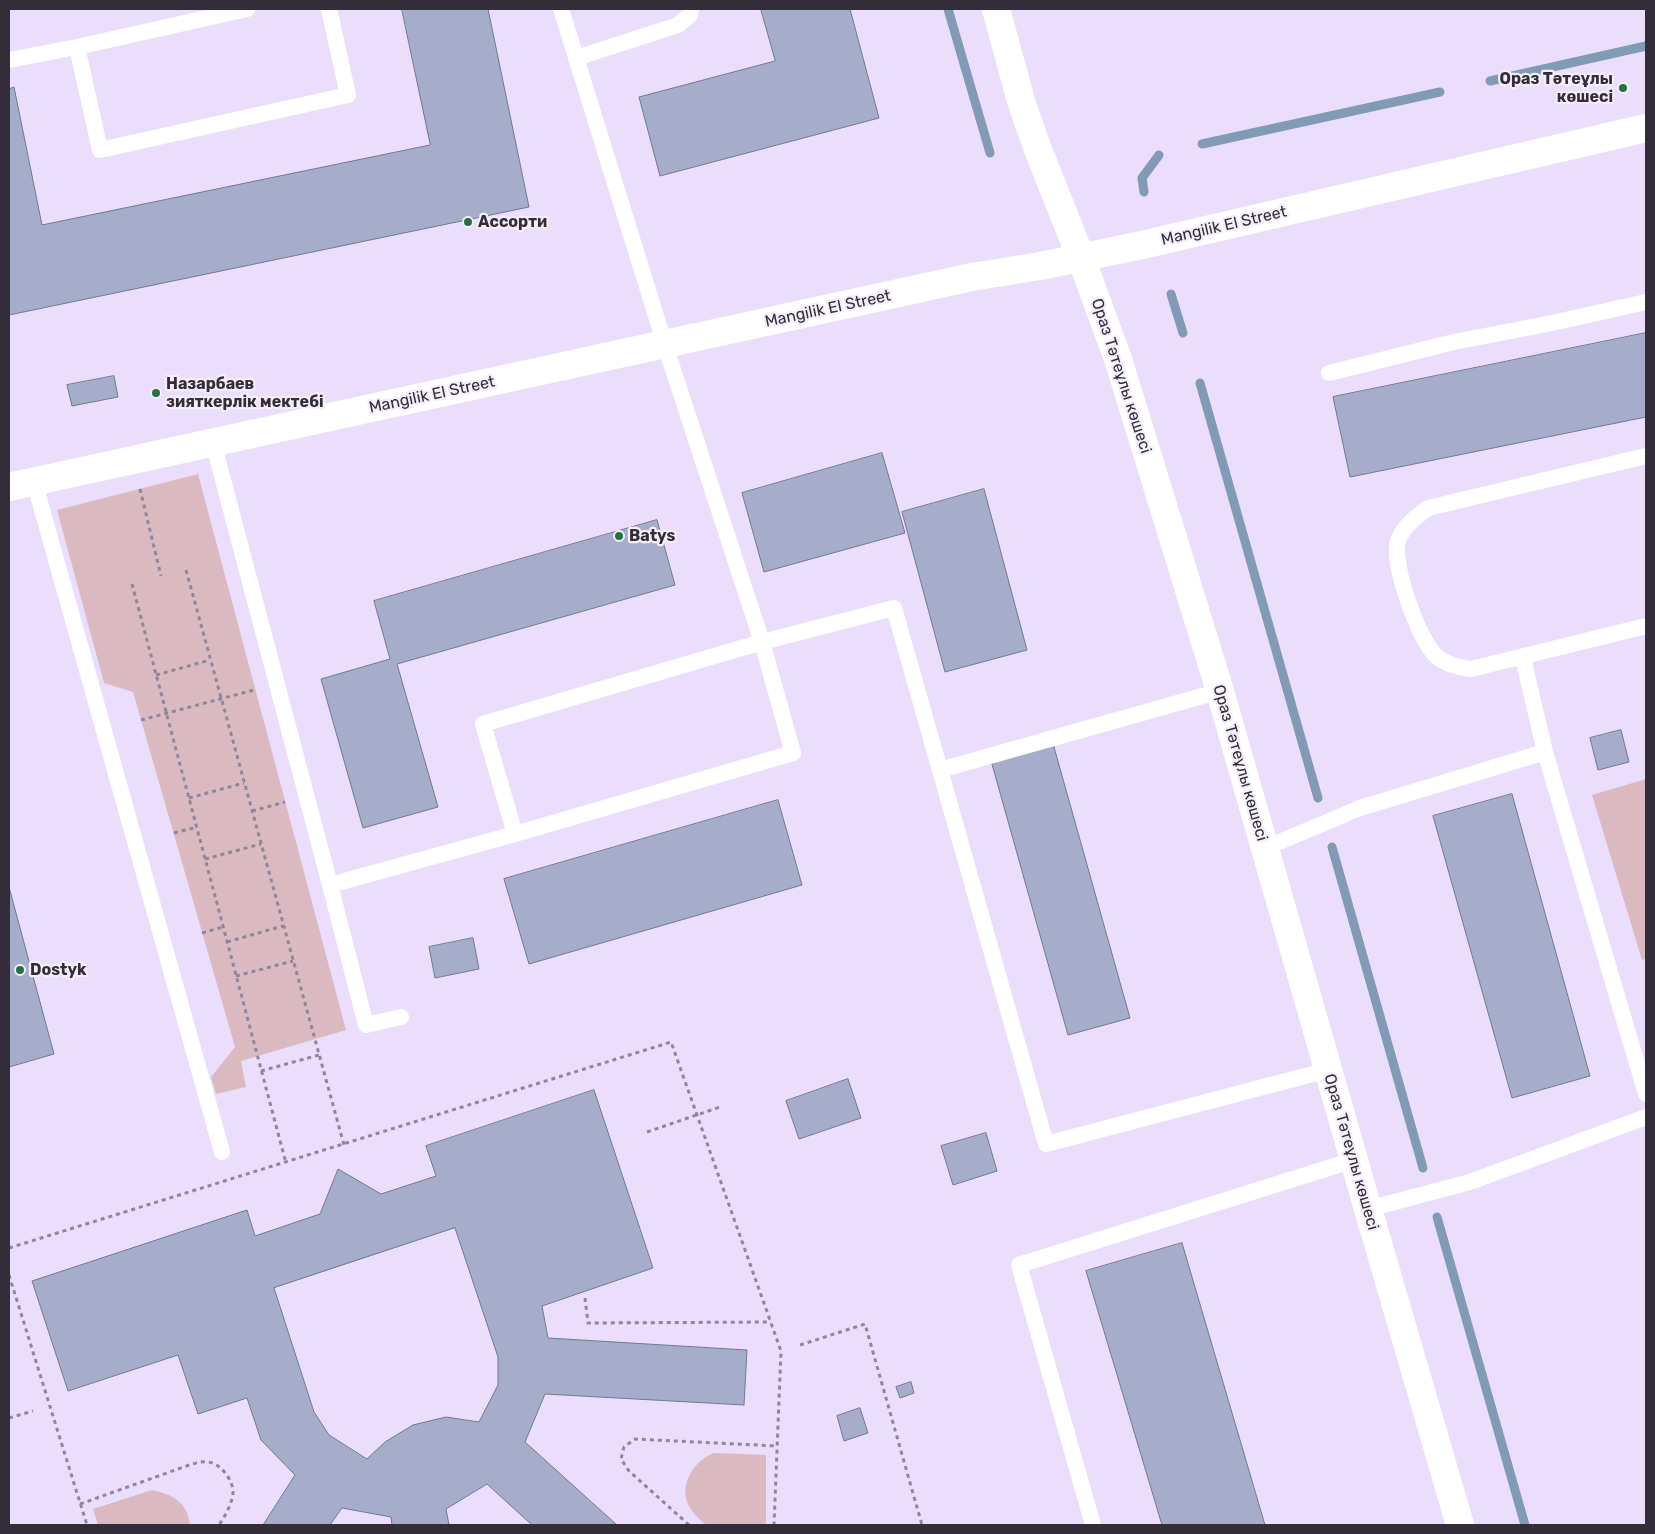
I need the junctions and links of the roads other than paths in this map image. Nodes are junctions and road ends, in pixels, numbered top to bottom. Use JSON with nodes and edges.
{"nodes":[{"id":1,"x":247,"y":9,"type":"edge"},
{"id":2,"x":329,"y":9,"type":"edge"},
{"id":3,"x":561,"y":9,"type":"edge"},
{"id":4,"x":691,"y":9,"type":"edge"},
{"id":5,"x":996,"y":9,"type":"edge"},
{"id":6,"x":77,"y":46,"type":"junction"},
{"id":7,"x":576,"y":58,"type":"junction"},
{"id":8,"x":9,"y":60,"type":"edge"},
{"id":9,"x":1646,"y":128,"type":"edge"},
{"id":10,"x":1081,"y":258,"type":"junction"},
{"id":11,"x":1646,"y":302,"type":"edge"},
{"id":12,"x":665,"y":345,"type":"junction"},
{"id":13,"x":1329,"y":373,"type":"dead end"},
{"id":14,"x":213,"y":442,"type":"junction"},
{"id":15,"x":1646,"y":456,"type":"edge"},
{"id":16,"x":21,"y":484,"type":"edge"},
{"id":17,"x":1646,"y":626,"type":"edge"},
{"id":18,"x":762,"y":642,"type":"junction"},
{"id":19,"x":1522,"y":658,"type":"junction"},
{"id":20,"x":1220,"y":691,"type":"junction"},
{"id":21,"x":1545,"y":752,"type":"junction"},
{"id":22,"x":940,"y":770,"type":"junction"},
{"id":23,"x":515,"y":834,"type":"junction"},
{"id":24,"x":1265,"y":848,"type":"junction"},
{"id":25,"x":330,"y":885,"type":"junction"},
{"id":26,"x":401,"y":1017,"type":"dead end"},
{"id":27,"x":1328,"y":1070,"type":"junction"},
{"id":28,"x":1646,"y":1094,"type":"edge"},
{"id":29,"x":1646,"y":1117,"type":"edge"},
{"id":30,"x":222,"y":1152,"type":"dead end"},
{"id":31,"x":1354,"y":1160,"type":"junction"},
{"id":32,"x":1368,"y":1209,"type":"junction"},
{"id":33,"x":1092,"y":1525,"type":"edge"},
{"id":34,"x":1460,"y":1525,"type":"edge"}],
"edges":[{"from":1,"to":6,"type":"lane"},
{"from":2,"to":6,"type":"lane"},
{"from":3,"to":7,"type":"lane"},
{"from":4,"to":7,"type":"lane"},
{"from":5,"to":10,"type":"street","name":"Ораз Тәтеұлы көшесі"},
{"from":6,"to":8,"type":"lane"},
{"from":7,"to":12,"type":"lane"},
{"from":9,"to":10,"type":"street","name":"Mangilik El Street"},
{"from":10,"to":12,"type":"street","name":"Mangilik El Street"},
{"from":10,"to":20,"type":"street","name":"Ораз Тәтеұлы көшесі"},
{"from":11,"to":13,"type":"lane"},
{"from":12,"to":14,"type":"street","name":"Mangilik El Street"},
{"from":12,"to":18,"type":"lane"},
{"from":14,"to":16,"type":"street","name":"Mangilik El Street"},
{"from":14,"to":25,"type":"lane"},
{"from":15,"to":19,"type":"lane"},
{"from":16,"to":30,"type":"lane"},
{"from":17,"to":19,"type":"lane"},
{"from":18,"to":22,"type":"lane"},
{"from":18,"to":23,"type":"lane"},
{"from":18,"to":23,"type":"lane"},
{"from":19,"to":21,"type":"lane"},
{"from":20,"to":22,"type":"lane"},
{"from":20,"to":24,"type":"street","name":"Ораз Тәтеұлы көшесі"},
{"from":21,"to":24,"type":"lane"},
{"from":21,"to":28,"type":"lane"},
{"from":22,"to":27,"type":"lane"},
{"from":23,"to":25,"type":"lane"},
{"from":24,"to":27,"type":"street","name":"Ораз Тәтеұлы көшесі"},
{"from":25,"to":26,"type":"lane"},
{"from":27,"to":31,"type":"street","name":"Ораз Тәтеұлы көшесі"},
{"from":29,"to":32,"type":"lane"},
{"from":31,"to":32,"type":"street","name":"Ораз Тәтеұлы көшесі"},
{"from":31,"to":33,"type":"lane"},
{"from":32,"to":34,"type":"street","name":"Ораз Тәтеұлы көшесі"}]}
